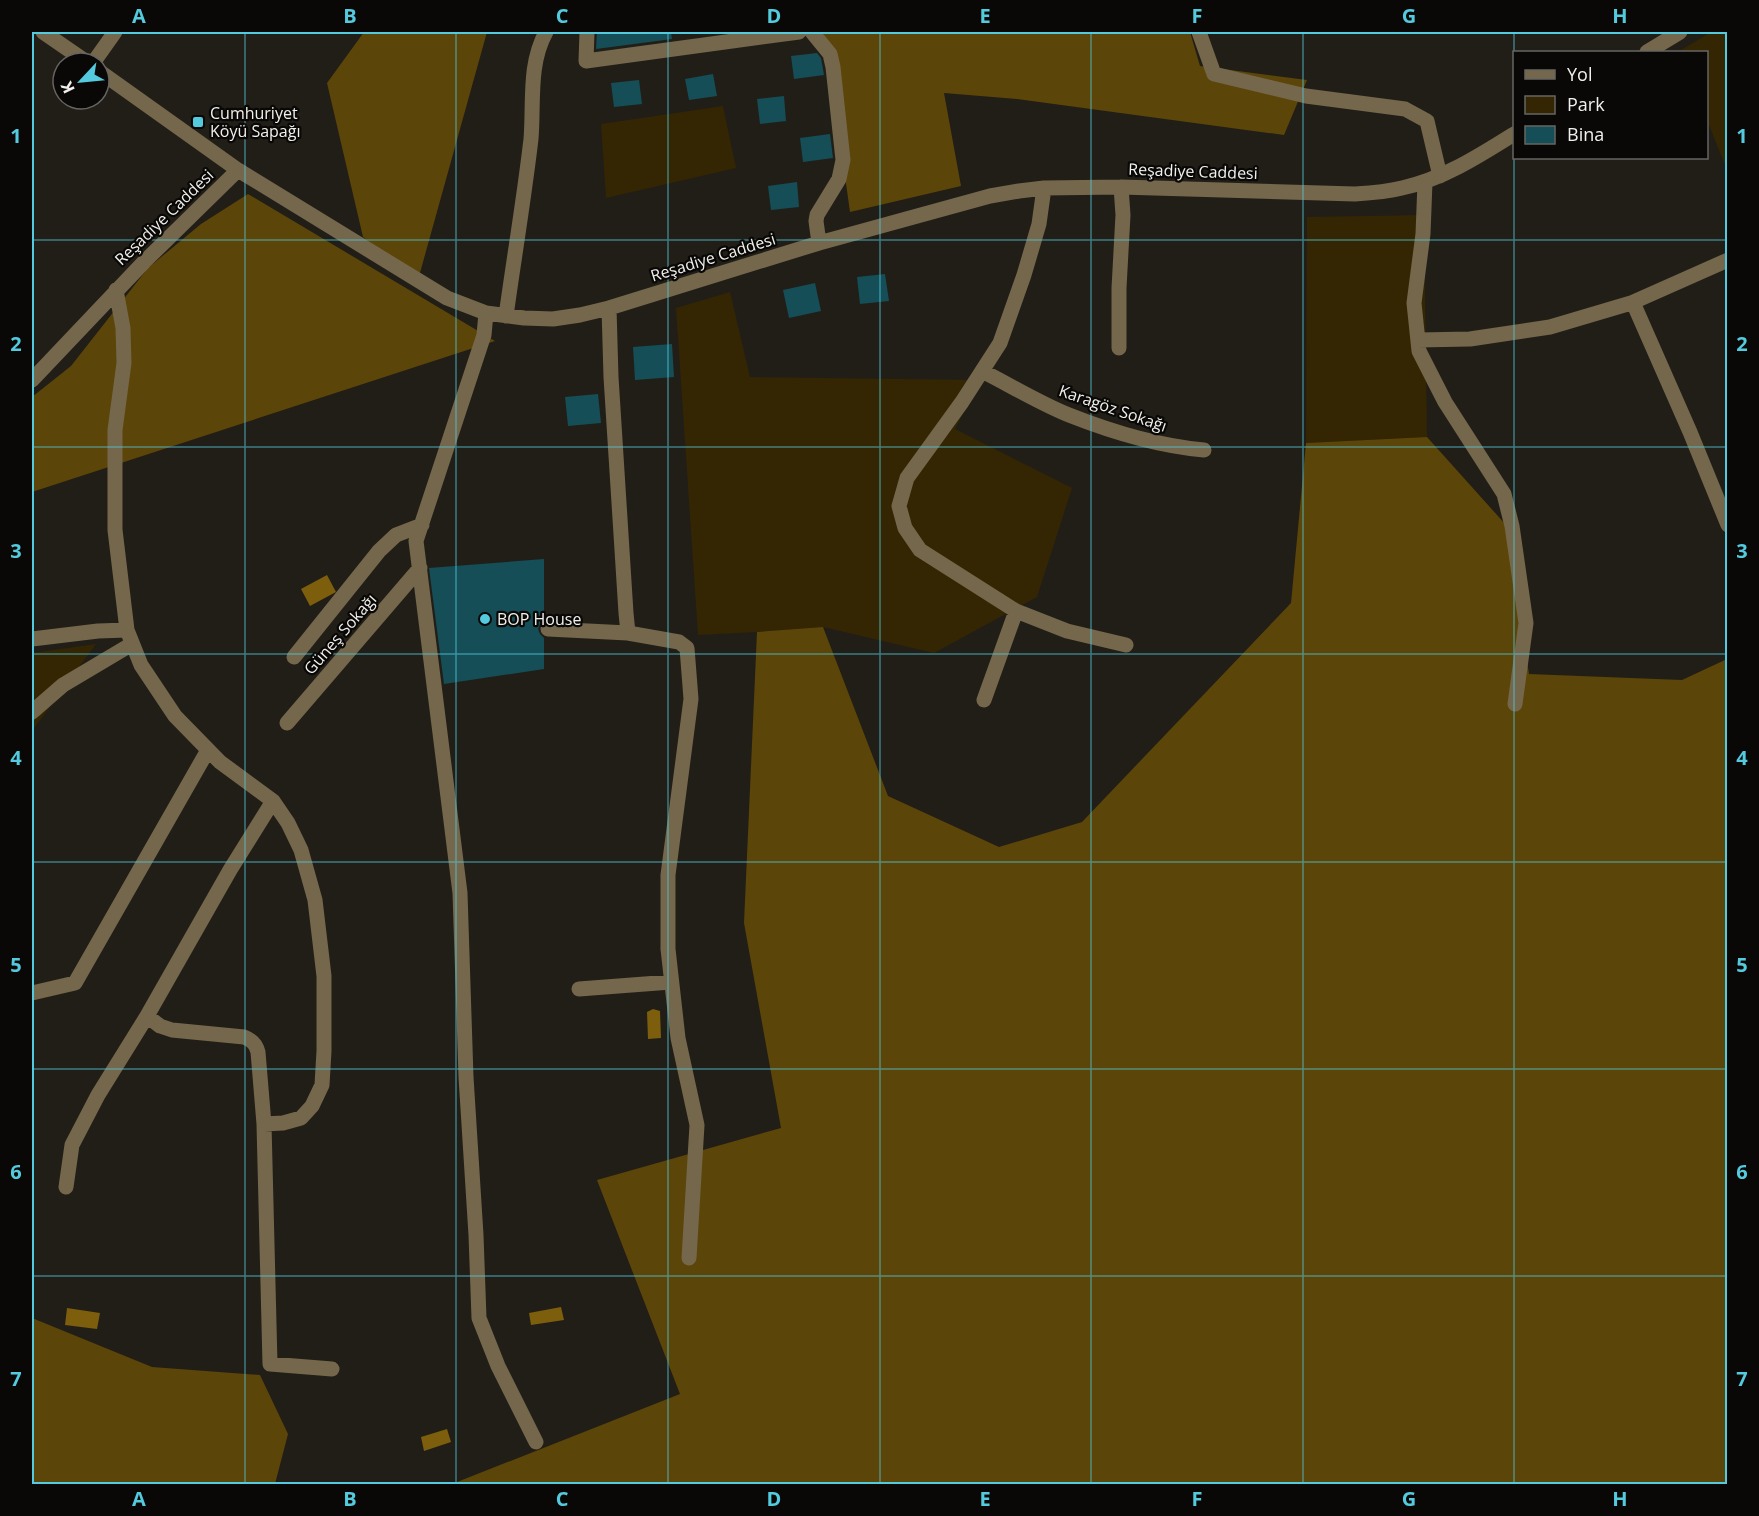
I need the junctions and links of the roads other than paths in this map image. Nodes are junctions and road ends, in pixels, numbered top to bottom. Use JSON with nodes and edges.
{"nodes":[{"id":1,"x":43,"y":32,"type":"edge"},
{"id":2,"x":115,"y":32,"type":"edge"},
{"id":3,"x":546,"y":32,"type":"edge"},
{"id":4,"x":587,"y":32,"type":"edge"},
{"id":5,"x":799,"y":32,"type":"edge"},
{"id":6,"x":812,"y":32,"type":"edge"},
{"id":7,"x":1199,"y":32,"type":"edge"},
{"id":8,"x":1680,"y":32,"type":"edge"},
{"id":9,"x":71,"y":51,"type":"edge"},
{"id":10,"x":102,"y":51,"type":"edge"},
{"id":11,"x":1649,"y":51,"type":"edge"},
{"id":12,"x":111,"y":80,"type":"edge"},
{"id":13,"x":1513,"y":135,"type":"edge"},
{"id":14,"x":238,"y":170,"type":"junction"},
{"id":15,"x":1433,"y":179,"type":"junction"},
{"id":16,"x":1121,"y":187,"type":"junction"},
{"id":17,"x":1044,"y":188,"type":"junction"},
{"id":18,"x":819,"y":243,"type":"junction"},
{"id":19,"x":1728,"y":260,"type":"edge"},
{"id":20,"x":116,"y":290,"type":"junction"},
{"id":21,"x":1631,"y":303,"type":"junction"},
{"id":22,"x":609,"y":308,"type":"junction"},
{"id":23,"x":486,"y":313,"type":"junction"},
{"id":24,"x":506,"y":316,"type":"junction"},
{"id":25,"x":1418,"y":340,"type":"junction"},
{"id":26,"x":1119,"y":348,"type":"dead end"},
{"id":27,"x":982,"y":370,"type":"junction"},
{"id":28,"x":32,"y":380,"type":"edge"},
{"id":29,"x":1204,"y":450,"type":"dead end"},
{"id":30,"x":422,"y":525,"type":"junction"},
{"id":31,"x":1728,"y":525,"type":"edge"},
{"id":32,"x":420,"y":568,"type":"junction"},
{"id":33,"x":1016,"y":611,"type":"junction"},
{"id":34,"x":548,"y":629,"type":"dead end"},
{"id":35,"x":628,"y":633,"type":"junction"},
{"id":36,"x":130,"y":637,"type":"junction"},
{"id":37,"x":32,"y":639,"type":"edge"},
{"id":38,"x":1126,"y":645,"type":"dead end"},
{"id":39,"x":294,"y":657,"type":"dead end"},
{"id":40,"x":984,"y":700,"type":"dead end"},
{"id":41,"x":1515,"y":704,"type":"dead end"},
{"id":42,"x":32,"y":712,"type":"edge"},
{"id":43,"x":287,"y":723,"type":"dead end"},
{"id":44,"x":208,"y":750,"type":"junction"},
{"id":45,"x":273,"y":801,"type":"junction"},
{"id":46,"x":671,"y":982,"type":"junction"},
{"id":47,"x":579,"y":989,"type":"dead end"},
{"id":48,"x":32,"y":993,"type":"edge"},
{"id":49,"x":147,"y":1016,"type":"junction"},
{"id":50,"x":264,"y":1124,"type":"junction"},
{"id":51,"x":66,"y":1186,"type":"dead end"},
{"id":52,"x":689,"y":1258,"type":"dead end"},
{"id":53,"x":332,"y":1369,"type":"dead end"},
{"id":54,"x":536,"y":1442,"type":"dead end"}],
"edges":[{"from":1,"to":9,"type":"street"},
{"from":2,"to":10,"type":"street"},
{"from":3,"to":24,"type":"street"},
{"from":4,"to":5,"type":"street"},
{"from":6,"to":18,"type":"street"},
{"from":7,"to":15,"type":"street"},
{"from":8,"to":11,"type":"street"},
{"from":12,"to":14,"type":"street"},
{"from":13,"to":15,"type":"street","name":"Reşadiye Caddesi"},
{"from":14,"to":20,"type":"street","name":"Reşadiye Caddesi"},
{"from":14,"to":23,"type":"street","name":"Reşadiye Caddesi"},
{"from":15,"to":16,"type":"street","name":"Reşadiye Caddesi"},
{"from":15,"to":25,"type":"street"},
{"from":16,"to":17,"type":"street","name":"Reşadiye Caddesi"},
{"from":16,"to":26,"type":"street"},
{"from":17,"to":18,"type":"street","name":"Reşadiye Caddesi"},
{"from":17,"to":27,"type":"street"},
{"from":18,"to":22,"type":"street","name":"Reşadiye Caddesi"},
{"from":19,"to":21,"type":"street"},
{"from":20,"to":28,"type":"street","name":"Reşadiye Caddesi"},
{"from":20,"to":36,"type":"street"},
{"from":21,"to":25,"type":"street"},
{"from":21,"to":31,"type":"street"},
{"from":22,"to":24,"type":"street","name":"Reşadiye Caddesi"},
{"from":22,"to":35,"type":"street"},
{"from":23,"to":24,"type":"street","name":"Reşadiye Caddesi"},
{"from":23,"to":30,"type":"street"},
{"from":25,"to":41,"type":"street"},
{"from":27,"to":29,"type":"street","name":"Karagöz Sokağı"},
{"from":27,"to":33,"type":"street"},
{"from":30,"to":32,"type":"street"},
{"from":30,"to":39,"type":"street","name":"Güneş Sokağı"},
{"from":32,"to":43,"type":"street","name":"Güneş Sokağı"},
{"from":32,"to":54,"type":"street"},
{"from":33,"to":38,"type":"street"},
{"from":33,"to":40,"type":"street"},
{"from":34,"to":35,"type":"street"},
{"from":35,"to":46,"type":"street"},
{"from":36,"to":37,"type":"street"},
{"from":36,"to":42,"type":"street"},
{"from":36,"to":44,"type":"street"},
{"from":44,"to":45,"type":"street"},
{"from":44,"to":48,"type":"street"},
{"from":45,"to":49,"type":"street"},
{"from":45,"to":50,"type":"street"},
{"from":46,"to":47,"type":"street"},
{"from":46,"to":52,"type":"street"},
{"from":49,"to":50,"type":"street"},
{"from":49,"to":51,"type":"street"},
{"from":50,"to":53,"type":"street"}]}
